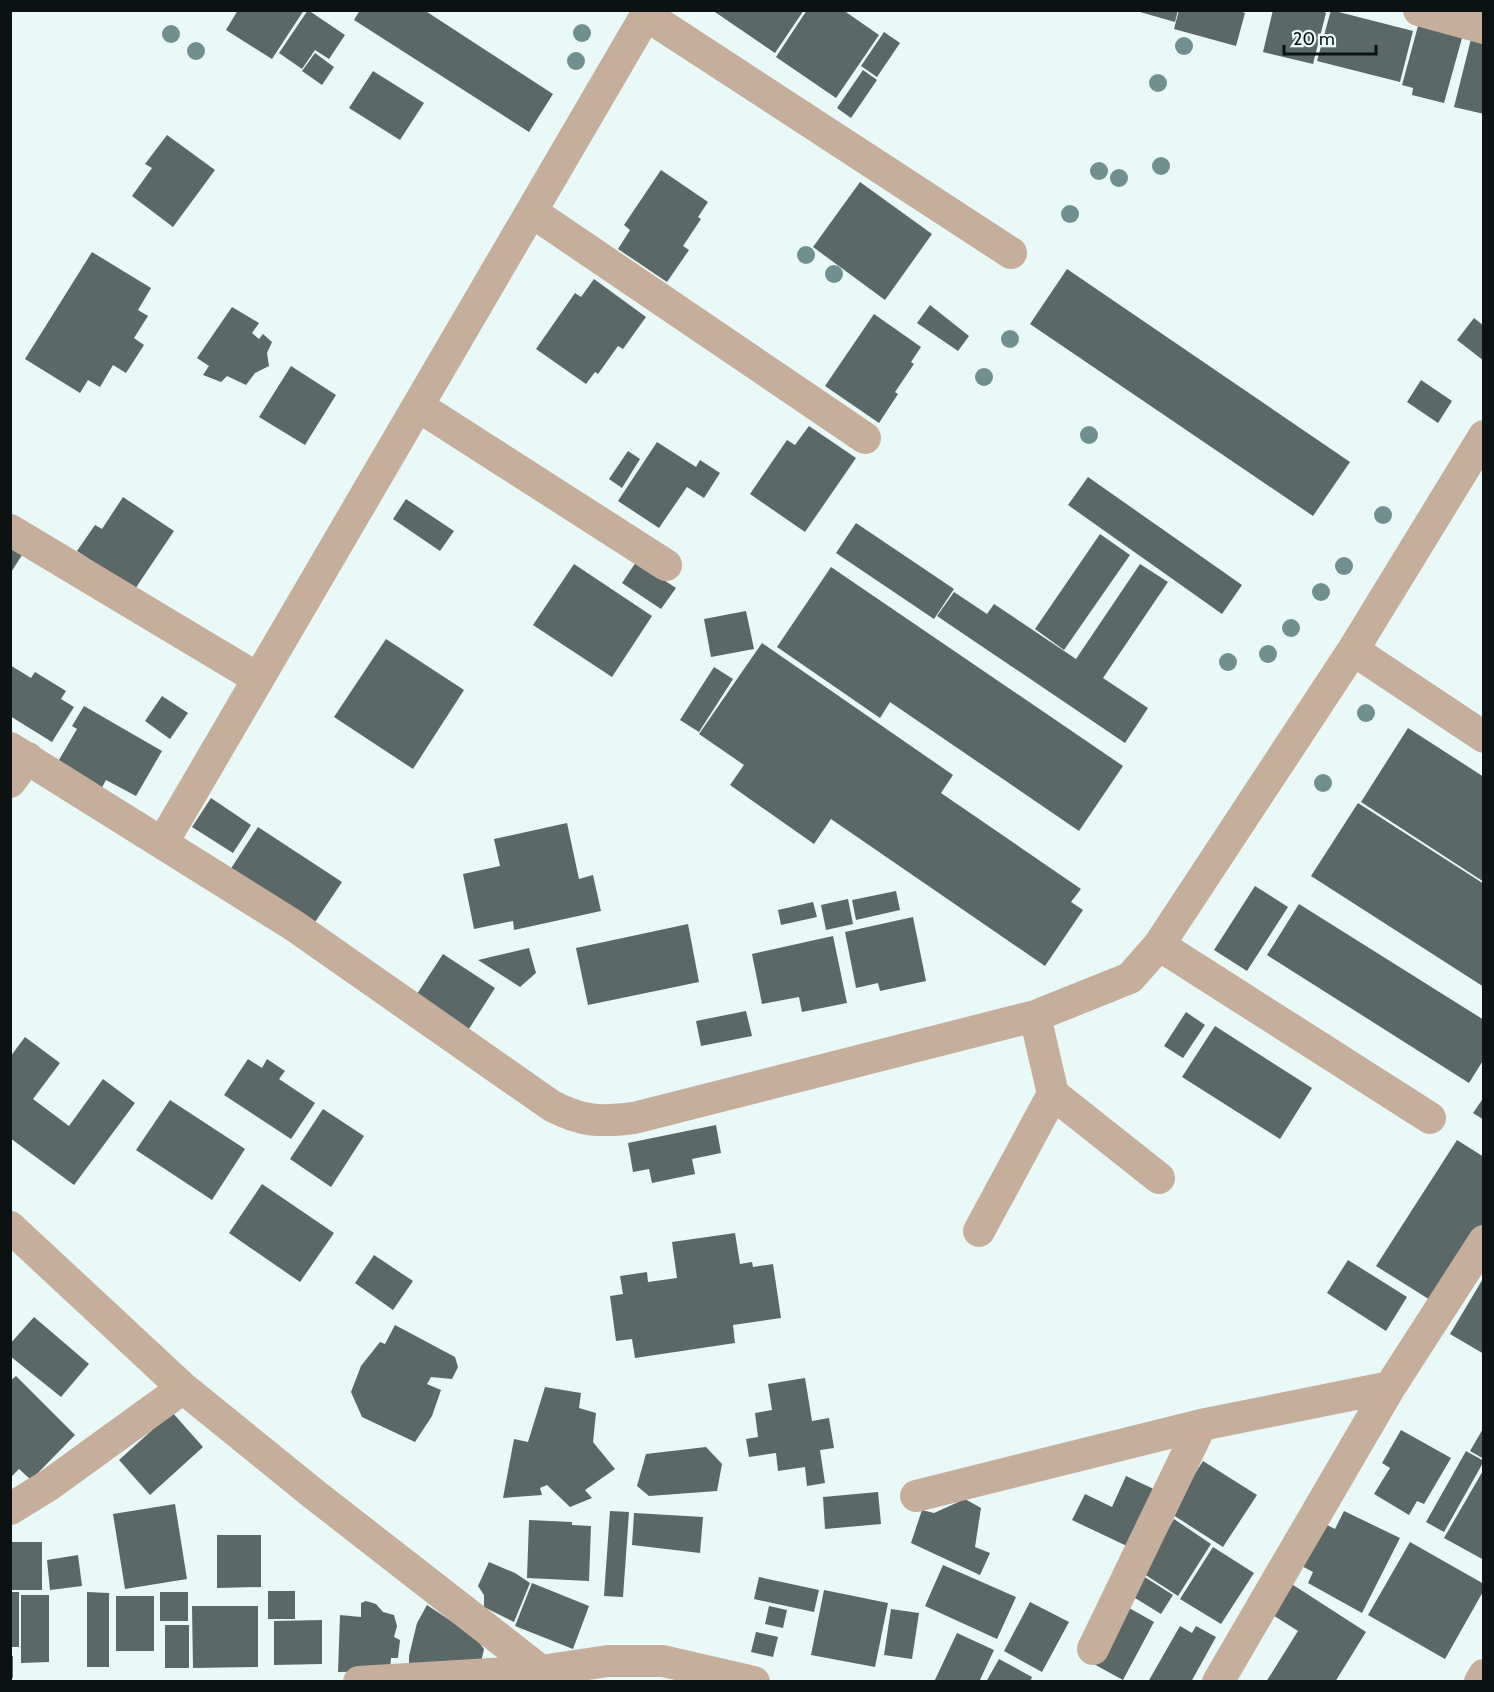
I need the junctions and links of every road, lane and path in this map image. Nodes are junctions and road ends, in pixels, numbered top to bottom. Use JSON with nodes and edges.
{"nodes":[{"id":1,"x":1419,"y":10,"type":"edge"},
{"id":2,"x":647,"y":13,"type":"edge"},
{"id":3,"x":1484,"y":28,"type":"edge"},
{"id":4,"x":532,"y":212,"type":"junction"},
{"id":5,"x":1011,"y":253,"type":"dead end"},
{"id":6,"x":418,"y":406,"type":"junction"},
{"id":7,"x":1484,"y":436,"type":"edge"},
{"id":8,"x":865,"y":438,"type":"dead end"},
{"id":9,"x":10,"y":530,"type":"edge"},
{"id":10,"x":666,"y":565,"type":"dead end"},
{"id":11,"x":1353,"y":650,"type":"junction"},
{"id":12,"x":257,"y":678,"type":"junction"},
{"id":13,"x":1484,"y":737,"type":"edge"},
{"id":14,"x":16,"y":762,"type":"edge"},
{"id":15,"x":164,"y":842,"type":"junction"},
{"id":16,"x":1159,"y":945,"type":"junction"},
{"id":17,"x":1035,"y":1016,"type":"junction"},
{"id":18,"x":1053,"y":1094,"type":"junction"},
{"id":19,"x":1430,"y":1118,"type":"dead end"},
{"id":20,"x":1159,"y":1178,"type":"dead end"},
{"id":21,"x":10,"y":1227,"type":"edge"},
{"id":22,"x":979,"y":1231,"type":"dead end"},
{"id":23,"x":1484,"y":1241,"type":"edge"},
{"id":24,"x":1390,"y":1387,"type":"junction"},
{"id":25,"x":183,"y":1388,"type":"junction"},
{"id":26,"x":1201,"y":1425,"type":"junction"},
{"id":27,"x":916,"y":1496,"type":"dead end"},
{"id":28,"x":10,"y":1509,"type":"edge"},
{"id":29,"x":1093,"y":1649,"type":"dead end"},
{"id":30,"x":541,"y":1671,"type":"junction"},
{"id":31,"x":1484,"y":1675,"type":"edge"},
{"id":32,"x":359,"y":1682,"type":"edge"},
{"id":33,"x":754,"y":1682,"type":"edge"},
{"id":34,"x":1218,"y":1682,"type":"edge"},
{"id":35,"x":1480,"y":1682,"type":"edge"}],
"edges":[{"from":1,"to":3,"type":"street"},
{"from":2,"to":4,"type":"street"},
{"from":2,"to":5,"type":"street"},
{"from":4,"to":6,"type":"street"},
{"from":4,"to":8,"type":"street"},
{"from":6,"to":10,"type":"street"},
{"from":6,"to":12,"type":"street"},
{"from":7,"to":11,"type":"street"},
{"from":9,"to":12,"type":"street"},
{"from":11,"to":13,"type":"street"},
{"from":11,"to":16,"type":"street"},
{"from":12,"to":15,"type":"street"},
{"from":14,"to":15,"type":"street"},
{"from":15,"to":17,"type":"street"},
{"from":16,"to":17,"type":"street"},
{"from":16,"to":19,"type":"street"},
{"from":17,"to":18,"type":"street"},
{"from":18,"to":20,"type":"street"},
{"from":18,"to":22,"type":"street"},
{"from":21,"to":25,"type":"street"},
{"from":23,"to":24,"type":"street"},
{"from":24,"to":26,"type":"street"},
{"from":24,"to":34,"type":"street"},
{"from":25,"to":28,"type":"street"},
{"from":25,"to":30,"type":"street"},
{"from":26,"to":27,"type":"street"},
{"from":26,"to":29,"type":"street"},
{"from":30,"to":32,"type":"street"},
{"from":30,"to":33,"type":"street"},
{"from":31,"to":35,"type":"street"}]}
